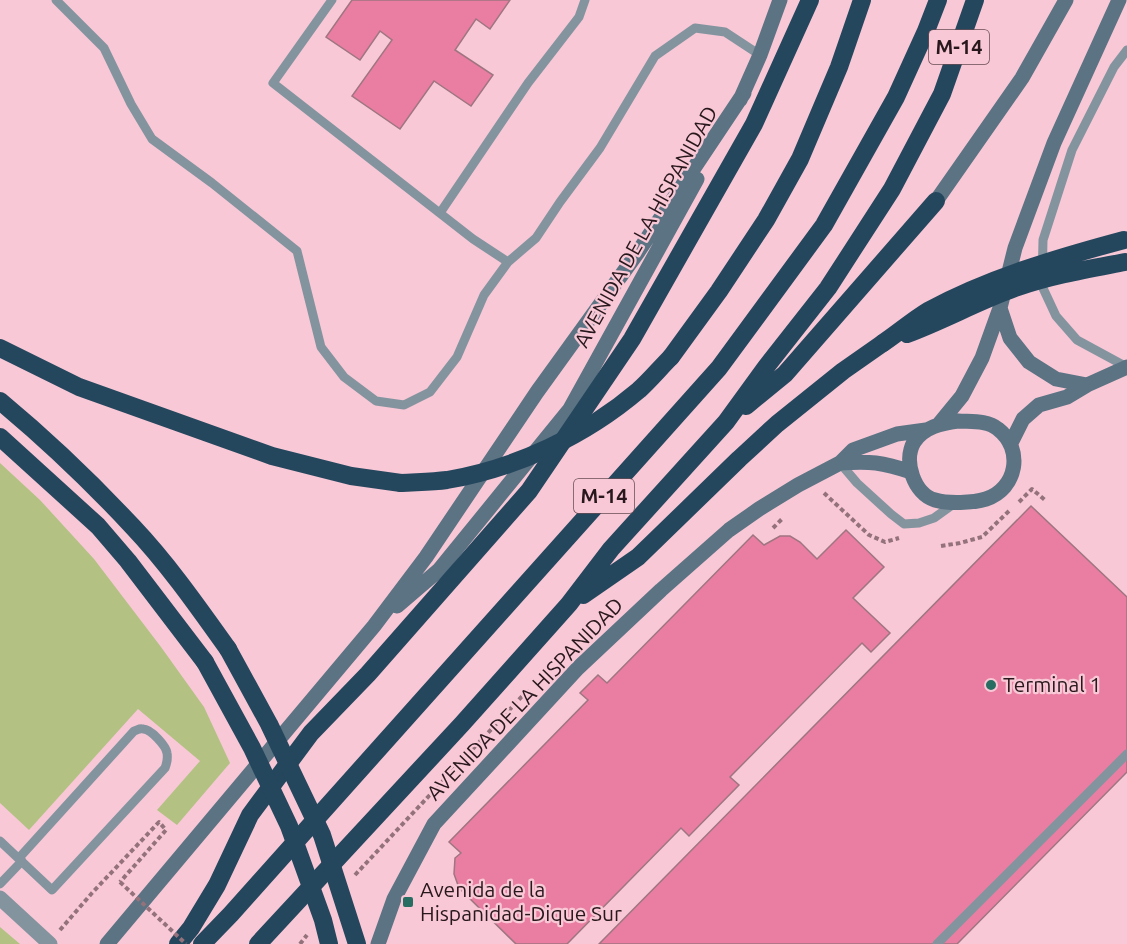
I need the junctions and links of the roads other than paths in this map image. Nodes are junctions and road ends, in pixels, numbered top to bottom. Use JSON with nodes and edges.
{"nodes":[{"id":1,"x":56,"y":0,"type":"edge"},
{"id":2,"x":332,"y":0,"type":"edge"},
{"id":3,"x":585,"y":0,"type":"edge"},
{"id":4,"x":780,"y":0,"type":"edge"},
{"id":5,"x":810,"y":0,"type":"edge"},
{"id":6,"x":862,"y":0,"type":"edge"},
{"id":7,"x":938,"y":0,"type":"edge"},
{"id":8,"x":975,"y":0,"type":"edge"},
{"id":9,"x":1066,"y":0,"type":"edge"},
{"id":10,"x":1119,"y":0,"type":"edge"},
{"id":11,"x":1127,"y":50,"type":"edge"},
{"id":12,"x":760,"y":54,"type":"junction"},
{"id":13,"x":744,"y":93,"type":"junction"},
{"id":14,"x":936,"y":201,"type":"joint"},
{"id":15,"x":440,"y":213,"type":"junction"},
{"id":16,"x":1125,"y":240,"type":"edge"},
{"id":17,"x":508,"y":262,"type":"junction"},
{"id":18,"x":1126,"y":262,"type":"edge"},
{"id":19,"x":1000,"y":308,"type":"junction"},
{"id":20,"x":883,"y":343,"type":"junction"},
{"id":21,"x":0,"y":348,"type":"edge"},
{"id":22,"x":1127,"y":367,"type":"edge"},
{"id":23,"x":1087,"y":385,"type":"junction"},
{"id":24,"x":0,"y":401,"type":"edge"},
{"id":25,"x":726,"y":422,"type":"junction"},
{"id":26,"x":933,"y":427,"type":"junction"},
{"id":27,"x":0,"y":437,"type":"edge"},
{"id":28,"x":1011,"y":443,"type":"junction"},
{"id":29,"x":840,"y":463,"type":"junction"},
{"id":30,"x":910,"y":472,"type":"junction"},
{"id":31,"x":957,"y":502,"type":"junction"},
{"id":32,"x":569,"y":604,"type":"junction"},
{"id":33,"x":374,"y":626,"type":"junction"},
{"id":34,"x":1127,"y":754,"type":"edge"},
{"id":35,"x":0,"y":841,"type":"edge"},
{"id":36,"x":20,"y":860,"type":"junction"},
{"id":37,"x":0,"y":884,"type":"edge"},
{"id":38,"x":0,"y":898,"type":"edge"},
{"id":39,"x":50,"y":944,"type":"edge"},
{"id":40,"x":107,"y":944,"type":"edge"},
{"id":41,"x":178,"y":944,"type":"edge"},
{"id":42,"x":202,"y":944,"type":"edge"},
{"id":43,"x":258,"y":944,"type":"edge"},
{"id":44,"x":329,"y":944,"type":"edge"},
{"id":45,"x":357,"y":944,"type":"edge"},
{"id":46,"x":378,"y":944,"type":"edge"},
{"id":47,"x":937,"y":944,"type":"edge"}],
"edges":[{"from":1,"to":17,"type":"lane"},
{"from":2,"to":15,"type":"lane"},
{"from":3,"to":15,"type":"lane"},
{"from":4,"to":12,"type":"street","name":"AVENIDA DE LA HISPANIDAD"},
{"from":5,"to":41,"type":"highway"},
{"from":6,"to":21,"type":"highway","bridge":true},
{"from":7,"to":42,"type":"highway","number":"M-14"},
{"from":8,"to":25,"type":"highway","number":"M-14"},
{"from":9,"to":14,"type":"street"},
{"from":10,"to":19,"type":"street"},
{"from":11,"to":22,"type":"lane"},
{"from":12,"to":13,"type":"street","name":"AVENIDA DE LA HISPANIDAD"},
{"from":12,"to":17,"type":"lane"},
{"from":13,"to":33,"type":"street","name":"AVENIDA DE LA HISPANIDAD"},
{"from":13,"to":33,"type":"street","name":"AVENIDA DE LA HISPANIDAD"},
{"from":14,"to":25,"type":"highway"},
{"from":15,"to":17,"type":"lane"},
{"from":16,"to":20,"type":"highway","bridge":true},
{"from":18,"to":20,"type":"highway","bridge":true},
{"from":19,"to":23,"type":"street"},
{"from":19,"to":26,"type":"street"},
{"from":20,"to":32,"type":"highway"},
{"from":22,"to":23,"type":"street"},
{"from":23,"to":28,"type":"street"},
{"from":24,"to":45,"type":"highway","bridge":true},
{"from":25,"to":32,"type":"highway","number":"M-14"},
{"from":26,"to":28,"type":"street"},
{"from":26,"to":29,"type":"street","name":"AVENIDA DE LA HISPANIDAD"},
{"from":26,"to":30,"type":"street"},
{"from":27,"to":44,"type":"highway","bridge":true},
{"from":28,"to":31,"type":"street"},
{"from":29,"to":30,"type":"street","name":"AVENIDA DE LA HISPANIDAD"},
{"from":29,"to":31,"type":"lane"},
{"from":29,"to":46,"type":"street","name":"AVENIDA DE LA HISPANIDAD"},
{"from":30,"to":31,"type":"street"},
{"from":32,"to":43,"type":"highway","number":"M-14"},
{"from":33,"to":40,"type":"street","name":"AVENIDA DE LA HISPANIDAD"},
{"from":34,"to":47,"type":"lane"},
{"from":35,"to":36,"type":"lane"},
{"from":36,"to":36,"type":"lane"},
{"from":36,"to":37,"type":"lane"},
{"from":38,"to":39,"type":"street"}]}
